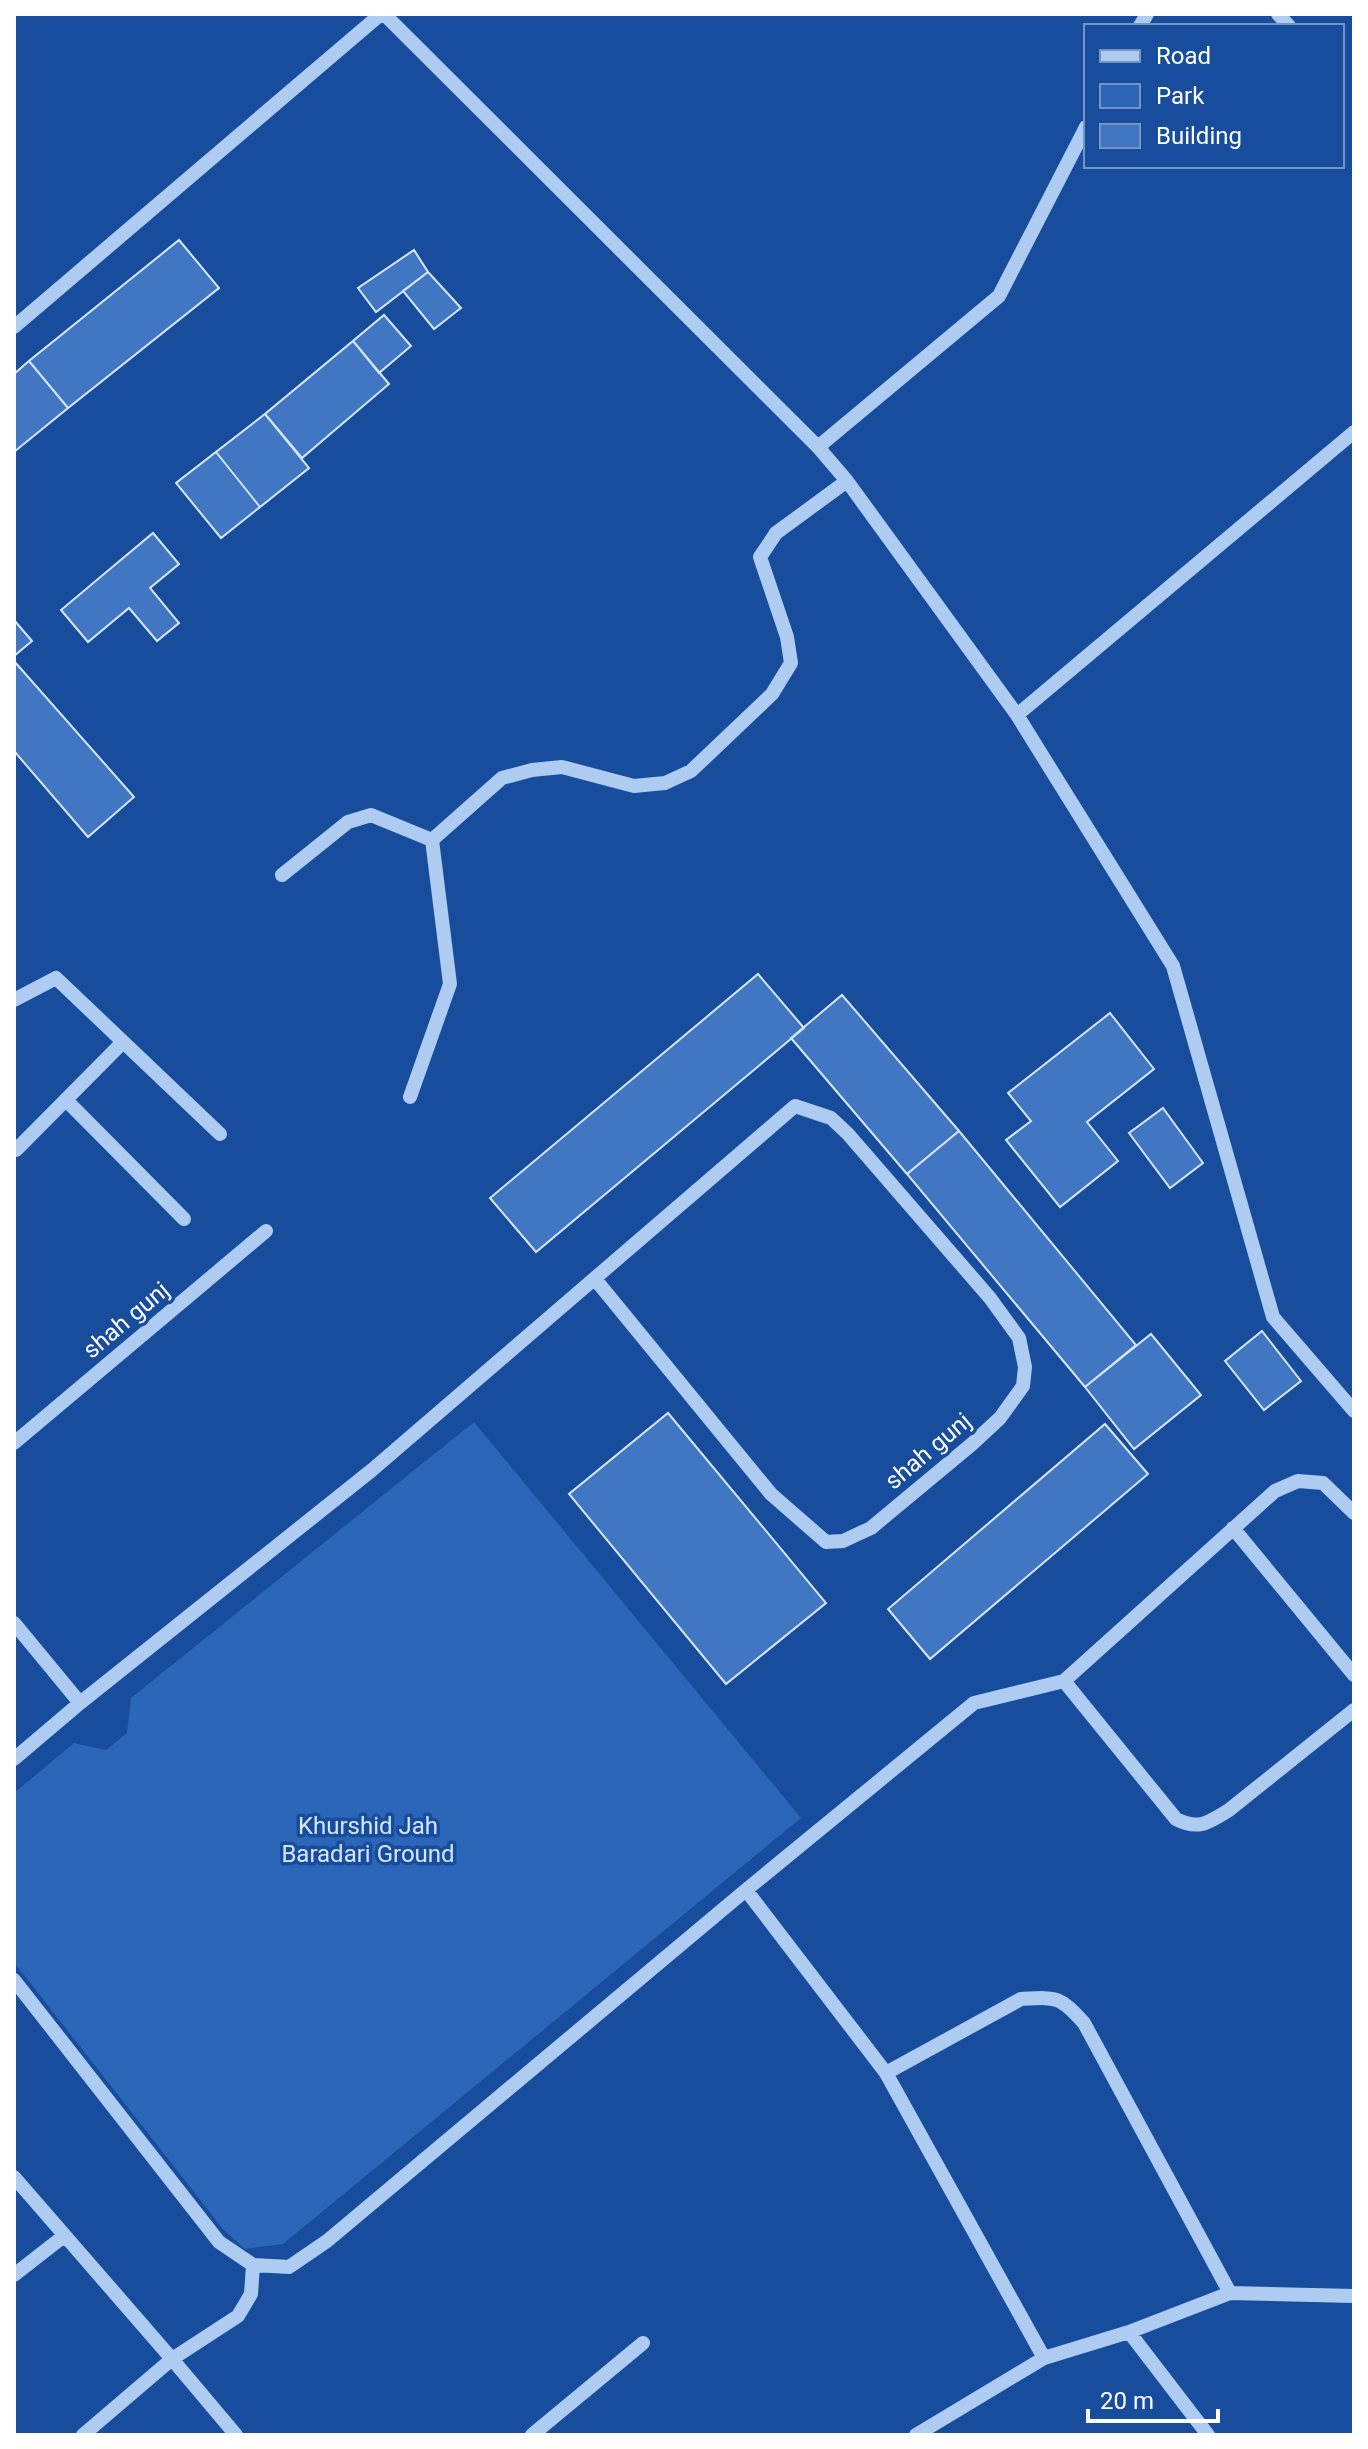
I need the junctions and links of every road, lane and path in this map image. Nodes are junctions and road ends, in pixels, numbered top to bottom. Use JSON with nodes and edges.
{"nodes":[{"id":1,"x":382,"y":14,"type":"edge"},
{"id":2,"x":1084,"y":131,"type":"edge"},
{"id":3,"x":14,"y":327,"type":"edge"},
{"id":4,"x":1354,"y":432,"type":"edge"},
{"id":5,"x":818,"y":447,"type":"junction"},
{"id":6,"x":847,"y":481,"type":"junction"},
{"id":7,"x":1017,"y":715,"type":"junction"},
{"id":8,"x":432,"y":840,"type":"junction"},
{"id":9,"x":282,"y":875,"type":"dead end"},
{"id":10,"x":14,"y":1000,"type":"edge"},
{"id":11,"x":123,"y":1042,"type":"junction"},
{"id":12,"x":410,"y":1097,"type":"dead end"},
{"id":13,"x":66,"y":1100,"type":"junction"},
{"id":14,"x":220,"y":1134,"type":"dead end"},
{"id":15,"x":16,"y":1150,"type":"dead end"},
{"id":16,"x":184,"y":1219,"type":"dead end"},
{"id":17,"x":266,"y":1231,"type":"dead end"},
{"id":18,"x":595,"y":1279,"type":"junction"},
{"id":19,"x":1354,"y":1411,"type":"edge"},
{"id":20,"x":14,"y":1443,"type":"edge"},
{"id":21,"x":1354,"y":1513,"type":"edge"},
{"id":22,"x":1233,"y":1528,"type":"junction"},
{"id":23,"x":14,"y":1623,"type":"edge"},
{"id":24,"x":1354,"y":1675,"type":"edge"},
{"id":25,"x":1064,"y":1681,"type":"junction"},
{"id":26,"x":80,"y":1703,"type":"junction"},
{"id":27,"x":1350,"y":1714,"type":"edge"},
{"id":28,"x":14,"y":1759,"type":"edge"},
{"id":29,"x":746,"y":1890,"type":"junction"},
{"id":30,"x":14,"y":1980,"type":"edge"},
{"id":31,"x":886,"y":2073,"type":"junction"},
{"id":32,"x":14,"y":2177,"type":"edge"},
{"id":33,"x":64,"y":2236,"type":"junction"},
{"id":34,"x":253,"y":2265,"type":"junction"},
{"id":35,"x":14,"y":2275,"type":"edge"},
{"id":36,"x":1230,"y":2293,"type":"junction"},
{"id":37,"x":1354,"y":2296,"type":"edge"},
{"id":38,"x":1129,"y":2332,"type":"junction"},
{"id":39,"x":643,"y":2343,"type":"dead end"},
{"id":40,"x":1044,"y":2358,"type":"junction"},
{"id":41,"x":172,"y":2359,"type":"junction"},
{"id":42,"x":83,"y":2435,"type":"edge"},
{"id":43,"x":236,"y":2435,"type":"edge"},
{"id":44,"x":532,"y":2435,"type":"edge"},
{"id":45,"x":916,"y":2435,"type":"edge"},
{"id":46,"x":1208,"y":2435,"type":"edge"}],
"edges":[{"from":1,"to":3,"type":"street"},
{"from":1,"to":5,"type":"street"},
{"from":2,"to":5,"type":"street"},
{"from":4,"to":7,"type":"street"},
{"from":5,"to":6,"type":"street"},
{"from":6,"to":7,"type":"street"},
{"from":6,"to":8,"type":"street"},
{"from":7,"to":19,"type":"street"},
{"from":8,"to":9,"type":"street"},
{"from":8,"to":12,"type":"street"},
{"from":10,"to":11,"type":"street"},
{"from":11,"to":13,"type":"street"},
{"from":11,"to":14,"type":"street"},
{"from":13,"to":15,"type":"street"},
{"from":13,"to":16,"type":"street"},
{"from":17,"to":20,"type":"street","name":"shah gunj"},
{"from":18,"to":18,"type":"street","name":"shah gunj"},
{"from":18,"to":26,"type":"street"},
{"from":21,"to":22,"type":"street"},
{"from":22,"to":24,"type":"street"},
{"from":22,"to":25,"type":"street"},
{"from":23,"to":26,"type":"street"},
{"from":25,"to":27,"type":"street"},
{"from":25,"to":29,"type":"street"},
{"from":26,"to":28,"type":"street"},
{"from":29,"to":31,"type":"street"},
{"from":29,"to":34,"type":"street"},
{"from":30,"to":34,"type":"street"},
{"from":31,"to":36,"type":"street"},
{"from":31,"to":40,"type":"street"},
{"from":32,"to":33,"type":"street"},
{"from":33,"to":35,"type":"street"},
{"from":33,"to":41,"type":"street"},
{"from":34,"to":41,"type":"street"},
{"from":36,"to":37,"type":"street"},
{"from":36,"to":38,"type":"street"},
{"from":38,"to":40,"type":"street"},
{"from":38,"to":46,"type":"street"},
{"from":39,"to":44,"type":"street"},
{"from":40,"to":45,"type":"street"},
{"from":41,"to":42,"type":"street"},
{"from":41,"to":43,"type":"street"}]}
